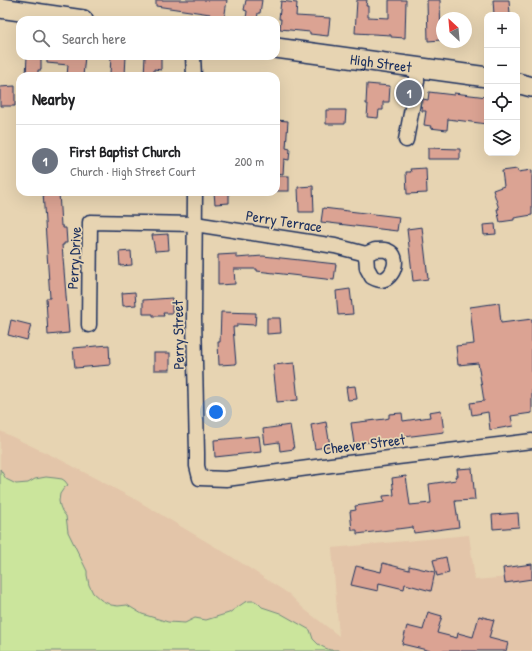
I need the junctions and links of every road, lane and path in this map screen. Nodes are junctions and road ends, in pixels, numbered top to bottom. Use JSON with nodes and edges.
{"nodes":[{"id":1,"x":0,"y":8,"type":"edge"},
{"id":2,"x":55,"y":16,"type":"edge"},
{"id":3,"x":280,"y":49,"type":"edge"},
{"id":4,"x":193,"y":60,"type":"edge"},
{"id":5,"x":418,"y":68,"type":"junction"},
{"id":6,"x":194,"y":72,"type":"edge"},
{"id":7,"x":484,"y":77,"type":"edge"},
{"id":8,"x":520,"y":84,"type":"edge"},
{"id":9,"x":532,"y":86,"type":"edge"},
{"id":10,"x":406,"y":140,"type":"dead end"},
{"id":11,"x":195,"y":196,"type":"edge"},
{"id":12,"x":194,"y":224,"type":"junction"},
{"id":13,"x":366,"y":254,"type":"dead end"},
{"id":14,"x":89,"y":325,"type":"dead end"},
{"id":15,"x":532,"y":441,"type":"edge"},
{"id":16,"x":200,"y":478,"type":"joint"}],
"edges":[{"from":1,"to":2,"type":"main road"},
{"from":3,"to":5,"type":"main road","name":"High Street"},
{"from":4,"to":6,"type":"street"},
{"from":5,"to":7,"type":"main road","name":"High Street"},
{"from":5,"to":10,"type":"street"},
{"from":8,"to":9,"type":"main road"},
{"from":11,"to":12,"type":"street","name":"Perry Street"},
{"from":12,"to":13,"type":"street","name":"Perry Terrace"},
{"from":12,"to":14,"type":"street","name":"Perry Drive"},
{"from":12,"to":16,"type":"street","name":"Perry Street"},
{"from":15,"to":16,"type":"street","name":"Cheever Street"}]}
